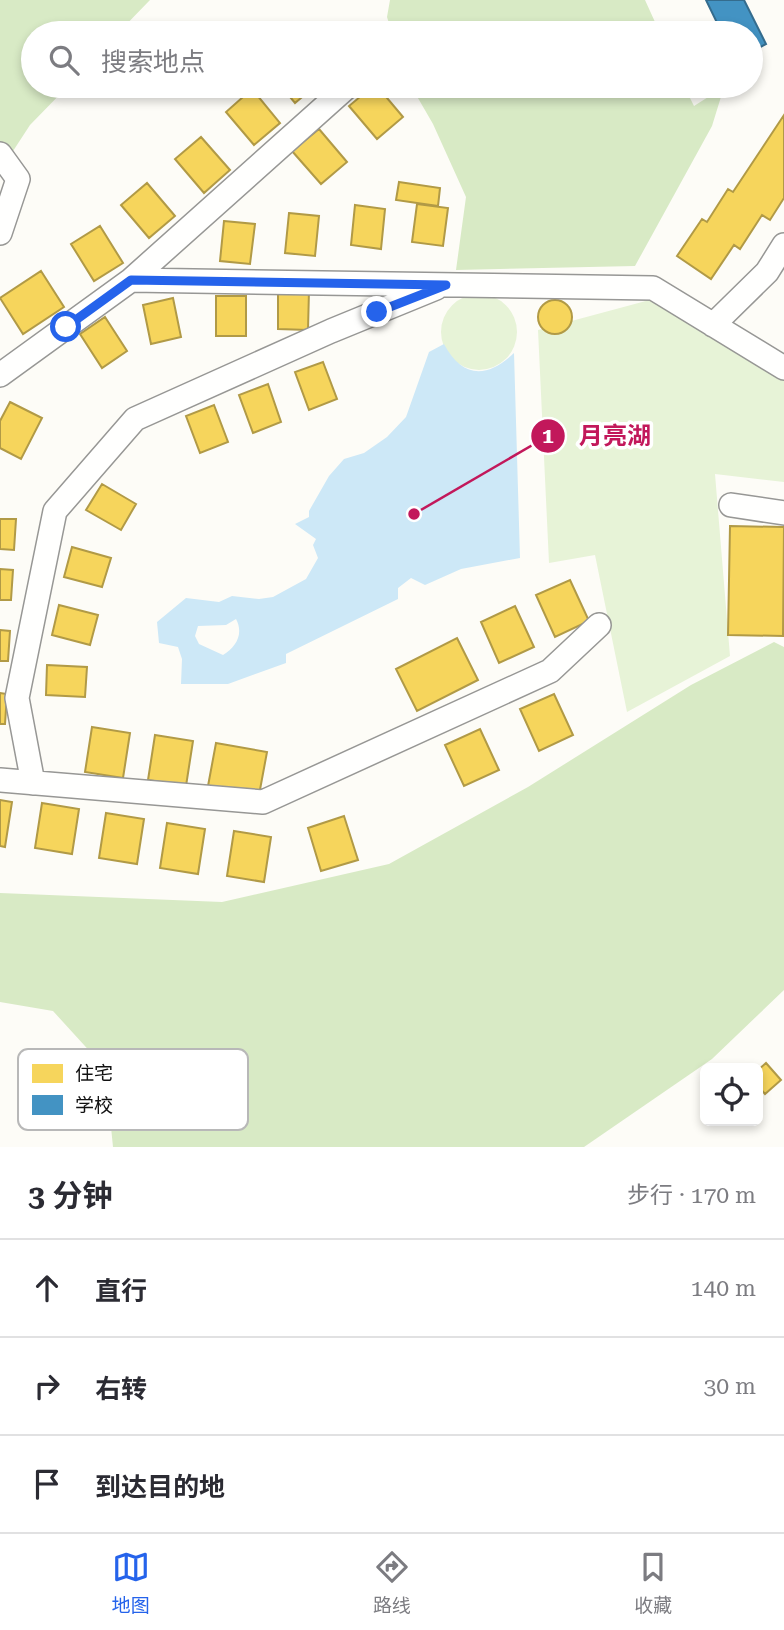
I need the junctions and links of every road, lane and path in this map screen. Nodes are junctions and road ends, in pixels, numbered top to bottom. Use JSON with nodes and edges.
{"nodes":[{"id":1,"x":335,"y":98,"type":"edge"},
{"id":2,"x":0,"y":154,"type":"edge"},
{"id":3,"x":0,"y":233,"type":"edge"},
{"id":4,"x":784,"y":245,"type":"edge"},
{"id":5,"x":131,"y":280,"type":"junction"},
{"id":6,"x":446,"y":285,"type":"junction"},
{"id":7,"x":713,"y":325,"type":"junction"},
{"id":8,"x":784,"y":369,"type":"edge"},
{"id":9,"x":0,"y":375,"type":"edge"},
{"id":10,"x":730,"y":505,"type":"dead end"},
{"id":11,"x":784,"y":513,"type":"edge"},
{"id":12,"x":599,"y":625,"type":"dead end"},
{"id":13,"x":0,"y":780,"type":"edge"},
{"id":14,"x":33,"y":783,"type":"junction"}],
"edges":[{"from":1,"to":5,"type":"street"},
{"from":2,"to":3,"type":"street"},
{"from":4,"to":7,"type":"street"},
{"from":5,"to":6,"type":"street"},
{"from":5,"to":9,"type":"street"},
{"from":6,"to":7,"type":"street"},
{"from":6,"to":14,"type":"street"},
{"from":7,"to":8,"type":"street"},
{"from":10,"to":11,"type":"street"},
{"from":12,"to":14,"type":"street"},
{"from":13,"to":14,"type":"street"}]}
